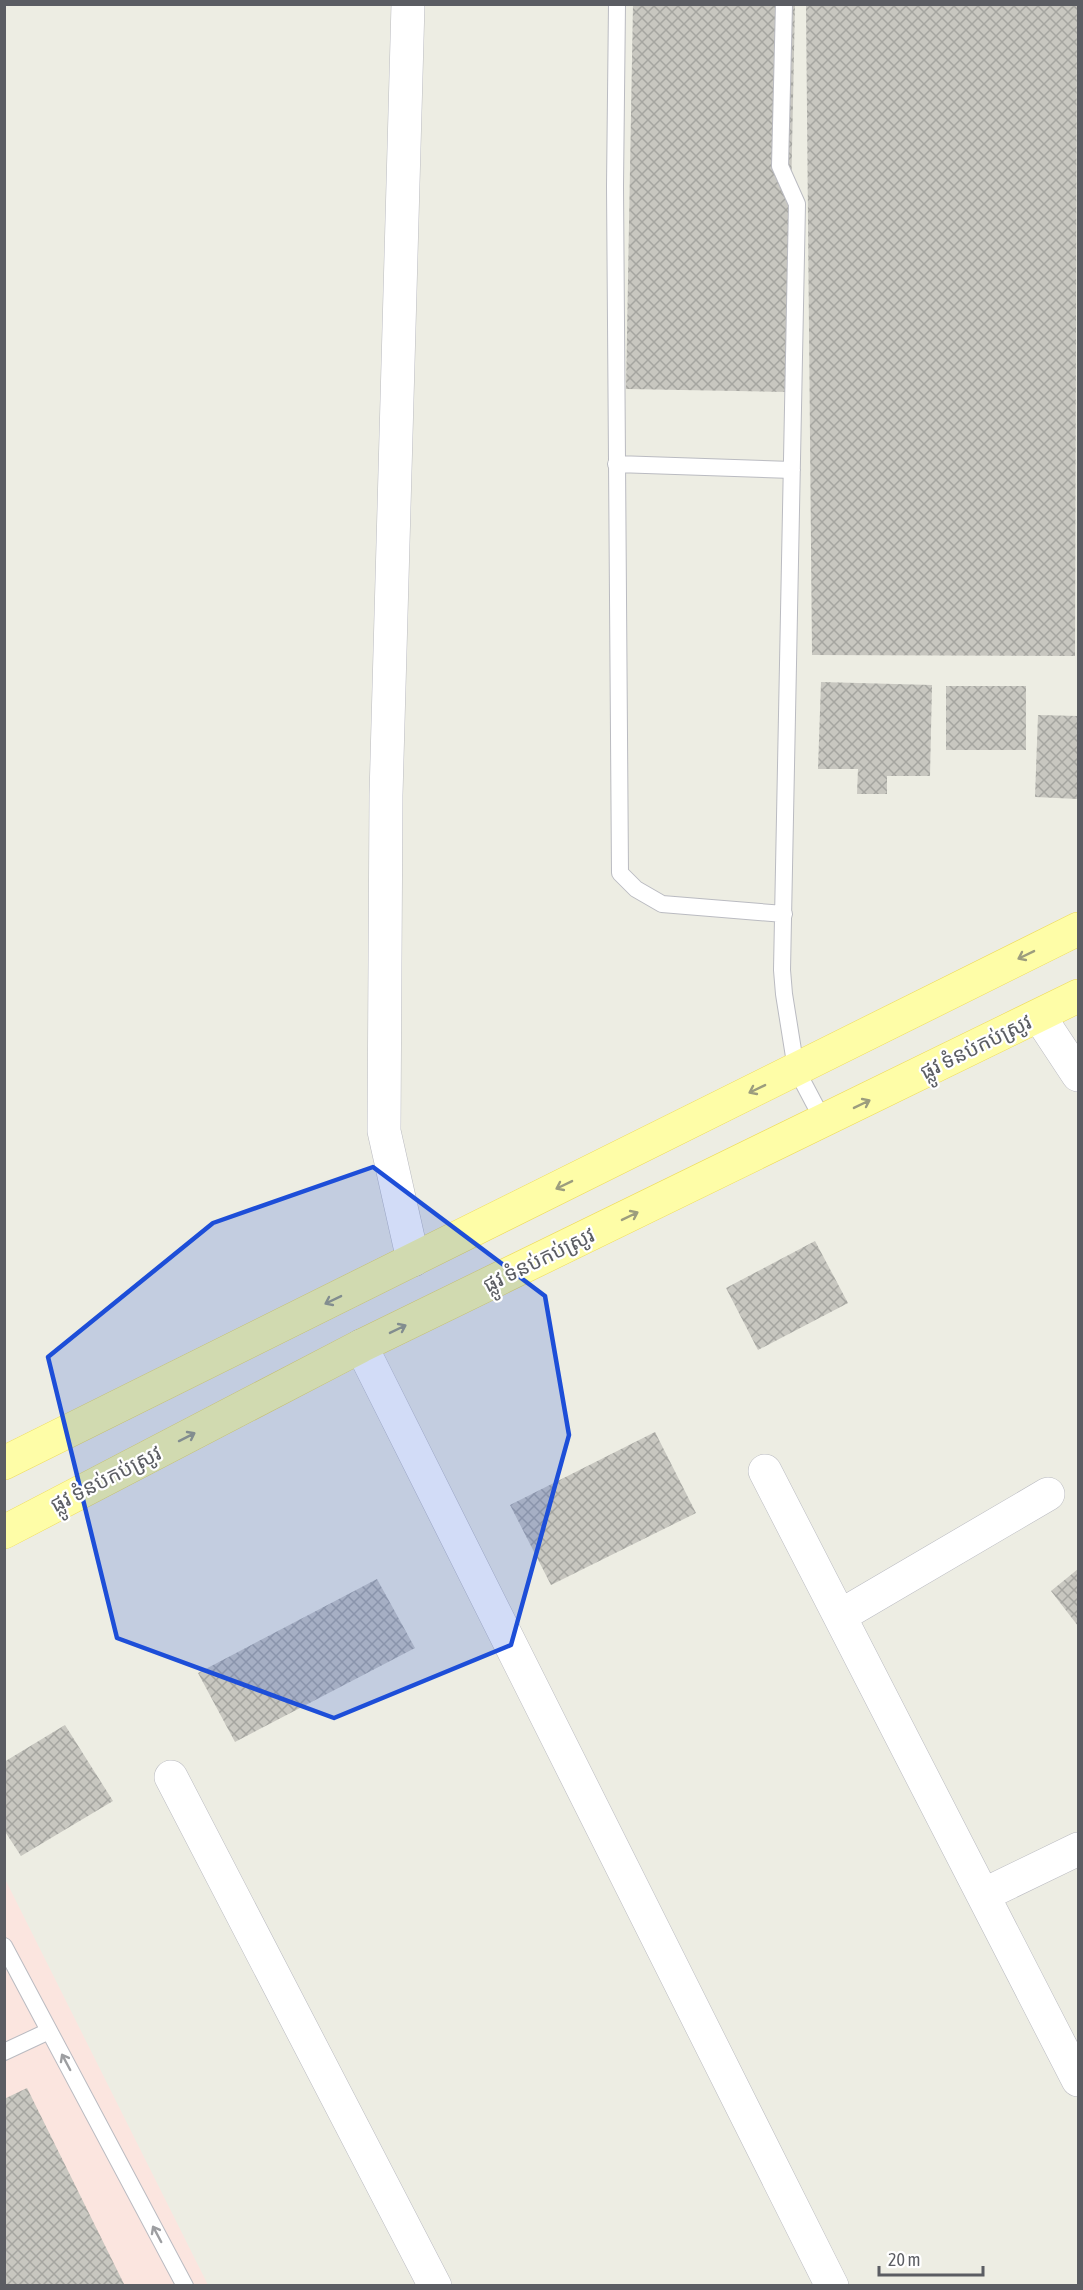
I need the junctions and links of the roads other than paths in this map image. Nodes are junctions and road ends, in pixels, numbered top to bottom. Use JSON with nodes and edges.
{"nodes":[{"id":1,"x":408,"y":4,"type":"edge"},
{"id":2,"x":617,"y":4,"type":"edge"},
{"id":3,"x":784,"y":4,"type":"edge"},
{"id":4,"x":616,"y":464,"type":"junction"},
{"id":5,"x":792,"y":470,"type":"junction"},
{"id":6,"x":784,"y":914,"type":"junction"},
{"id":7,"x":1078,"y":929,"type":"edge"},
{"id":8,"x":1078,"y":996,"type":"edge"},
{"id":9,"x":1039,"y":1016,"type":"junction"},
{"id":10,"x":796,"y":1069,"type":"junction"},
{"id":11,"x":1078,"y":1075,"type":"edge"},
{"id":12,"x":824,"y":1122,"type":"junction"},
{"id":13,"x":413,"y":1260,"type":"junction"},
{"id":14,"x":361,"y":1346,"type":"junction"},
{"id":15,"x":4,"y":1463,"type":"edge"},
{"id":16,"x":765,"y":1472,"type":"dead end"},
{"id":17,"x":1048,"y":1494,"type":"dead end"},
{"id":18,"x":4,"y":1532,"type":"edge"},
{"id":19,"x":840,"y":1617,"type":"junction"},
{"id":20,"x":171,"y":1777,"type":"dead end"},
{"id":21,"x":1078,"y":1849,"type":"edge"},
{"id":22,"x":983,"y":1895,"type":"junction"},
{"id":23,"x":4,"y":1946,"type":"edge"},
{"id":24,"x":49,"y":2031,"type":"junction"},
{"id":25,"x":4,"y":2052,"type":"edge"},
{"id":26,"x":1078,"y":2080,"type":"edge"},
{"id":27,"x":185,"y":2286,"type":"edge"},
{"id":28,"x":435,"y":2286,"type":"edge"},
{"id":29,"x":832,"y":2286,"type":"edge"}],
"edges":[{"from":1,"to":13,"type":"street"},
{"from":2,"to":4,"type":"lane"},
{"from":3,"to":5,"type":"lane"},
{"from":4,"to":5,"type":"lane"},
{"from":4,"to":6,"type":"lane"},
{"from":5,"to":6,"type":"lane"},
{"from":6,"to":10,"type":"lane"},
{"from":7,"to":10,"type":"main road","one_way":true},
{"from":8,"to":9,"type":"main road","name":"ផ្លូវ ទំនប់កប់ស្រូវ"},
{"from":9,"to":11,"type":"street"},
{"from":12,"to":9,"type":"main road","name":"ផ្លូវ ទំនប់កប់ស្រូវ","one_way":true},
{"from":10,"to":12,"type":"lane"},
{"from":10,"to":13,"type":"main road","one_way":true},
{"from":14,"to":12,"type":"main road","name":"ផ្លូវ ទំនប់កប់ស្រូវ","one_way":true},
{"from":13,"to":15,"type":"main road","one_way":true},
{"from":18,"to":14,"type":"main road","name":"ផ្លូវ ទំនប់កប់ស្រូវ","one_way":true},
{"from":14,"to":29,"type":"street"},
{"from":16,"to":19,"type":"street"},
{"from":17,"to":19,"type":"street"},
{"from":19,"to":22,"type":"street"},
{"from":20,"to":28,"type":"street"},
{"from":21,"to":22,"type":"street"},
{"from":22,"to":26,"type":"street"},
{"from":23,"to":24,"type":"lane"},
{"from":24,"to":25,"type":"lane"},
{"from":27,"to":24,"type":"lane","one_way":true}]}
